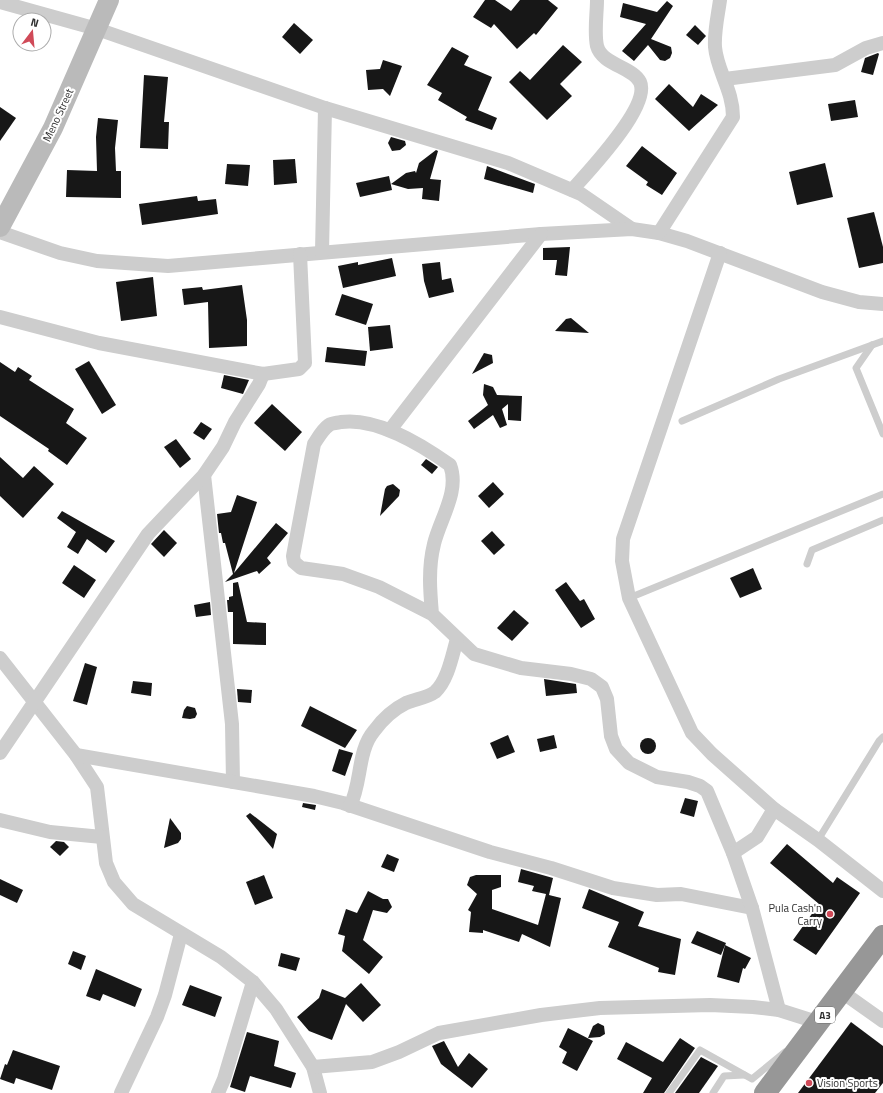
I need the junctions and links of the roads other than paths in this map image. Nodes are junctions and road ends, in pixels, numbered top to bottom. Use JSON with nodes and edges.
{"nodes":[{"id":1,"x":109,"y":0,"type":"edge"},
{"id":2,"x":597,"y":0,"type":"edge"},
{"id":3,"x":720,"y":0,"type":"edge"},
{"id":4,"x":0,"y":2,"type":"edge"},
{"id":5,"x":97,"y":28,"type":"junction"},
{"id":6,"x":883,"y":43,"type":"edge"},
{"id":7,"x":725,"y":79,"type":"junction"},
{"id":8,"x":325,"y":108,"type":"junction"},
{"id":9,"x":572,"y":190,"type":"junction"},
{"id":10,"x":0,"y":227,"type":"edge"},
{"id":11,"x":632,"y":229,"type":"junction"},
{"id":12,"x":0,"y":232,"type":"edge"},
{"id":13,"x":659,"y":233,"type":"junction"},
{"id":14,"x":541,"y":234,"type":"junction"},
{"id":15,"x":322,"y":252,"type":"junction"},
{"id":16,"x":720,"y":253,"type":"junction"},
{"id":17,"x":300,"y":254,"type":"junction"},
{"id":18,"x":883,"y":304,"type":"edge"},
{"id":19,"x":0,"y":318,"type":"edge"},
{"id":20,"x":883,"y":341,"type":"edge"},
{"id":21,"x":872,"y":344,"type":"junction"},
{"id":22,"x":263,"y":374,"type":"junction"},
{"id":23,"x":682,"y":421,"type":"dead end"},
{"id":24,"x":390,"y":430,"type":"junction"},
{"id":25,"x":883,"y":434,"type":"edge"},
{"id":26,"x":204,"y":475,"type":"junction"},
{"id":27,"x":883,"y":494,"type":"edge"},
{"id":28,"x":883,"y":520,"type":"edge"},
{"id":29,"x":807,"y":564,"type":"dead end"},
{"id":30,"x":630,"y":598,"type":"junction"},
{"id":31,"x":432,"y":614,"type":"junction"},
{"id":32,"x":457,"y":639,"type":"junction"},
{"id":33,"x":0,"y":658,"type":"edge"},
{"id":34,"x":35,"y":701,"type":"junction"},
{"id":35,"x":883,"y":737,"type":"edge"},
{"id":36,"x":0,"y":753,"type":"edge"},
{"id":37,"x":76,"y":755,"type":"junction"},
{"id":38,"x":234,"y":782,"type":"junction"},
{"id":39,"x":350,"y":806,"type":"junction"},
{"id":40,"x":774,"y":809,"type":"junction"},
{"id":41,"x":0,"y":820,"type":"edge"},
{"id":42,"x":102,"y":837,"type":"junction"},
{"id":43,"x":818,"y":840,"type":"junction"},
{"id":44,"x":733,"y":853,"type":"junction"},
{"id":45,"x":883,"y":891,"type":"edge"},
{"id":46,"x":752,"y":908,"type":"junction"},
{"id":47,"x":181,"y":934,"type":"junction"},
{"id":48,"x":883,"y":936,"type":"edge"},
{"id":49,"x":253,"y":982,"type":"junction"},
{"id":50,"x":842,"y":992,"type":"junction"},
{"id":51,"x":779,"y":1010,"type":"junction"},
{"id":52,"x":883,"y":1021,"type":"edge"},
{"id":53,"x":820,"y":1023,"type":"junction"},
{"id":54,"x":313,"y":1067,"type":"junction"},
{"id":55,"x":745,"y":1074,"type":"junction"},
{"id":56,"x":121,"y":1093,"type":"edge"},
{"id":57,"x":218,"y":1093,"type":"edge"},
{"id":58,"x":320,"y":1093,"type":"edge"},
{"id":59,"x":669,"y":1093,"type":"edge"},
{"id":60,"x":713,"y":1093,"type":"edge"},
{"id":61,"x":765,"y":1093,"type":"edge"}],
"edges":[{"from":1,"to":5,"type":"street","name":"Meno Street"},
{"from":2,"to":9,"type":"street"},
{"from":3,"to":7,"type":"street"},
{"from":4,"to":5,"type":"street"},
{"from":5,"to":8,"type":"street"},
{"from":5,"to":10,"type":"street","name":"Meno Street"},
{"from":6,"to":7,"type":"street"},
{"from":7,"to":13,"type":"street"},
{"from":8,"to":9,"type":"street"},
{"from":8,"to":15,"type":"street"},
{"from":9,"to":11,"type":"street"},
{"from":11,"to":13,"type":"street"},
{"from":11,"to":14,"type":"street"},
{"from":12,"to":17,"type":"street"},
{"from":13,"to":16,"type":"street"},
{"from":14,"to":15,"type":"street"},
{"from":14,"to":24,"type":"street"},
{"from":15,"to":17,"type":"street"},
{"from":16,"to":18,"type":"street"},
{"from":16,"to":30,"type":"street"},
{"from":17,"to":22,"type":"street"},
{"from":19,"to":22,"type":"street"},
{"from":20,"to":21,"type":"lane"},
{"from":21,"to":23,"type":"lane"},
{"from":21,"to":25,"type":"lane"},
{"from":22,"to":26,"type":"street"},
{"from":24,"to":31,"type":"street"},
{"from":24,"to":31,"type":"street"},
{"from":26,"to":34,"type":"street"},
{"from":26,"to":38,"type":"street"},
{"from":27,"to":30,"type":"lane"},
{"from":28,"to":29,"type":"lane"},
{"from":30,"to":40,"type":"street"},
{"from":31,"to":32,"type":"street"},
{"from":32,"to":39,"type":"street"},
{"from":32,"to":44,"type":"street"},
{"from":33,"to":34,"type":"street"},
{"from":34,"to":36,"type":"street"},
{"from":34,"to":37,"type":"street"},
{"from":35,"to":43,"type":"lane"},
{"from":37,"to":38,"type":"street"},
{"from":37,"to":42,"type":"street"},
{"from":38,"to":39,"type":"street"},
{"from":39,"to":46,"type":"street"},
{"from":40,"to":43,"type":"street"},
{"from":40,"to":44,"type":"street"},
{"from":41,"to":42,"type":"street"},
{"from":42,"to":47,"type":"street"},
{"from":43,"to":45,"type":"street"},
{"from":44,"to":46,"type":"street"},
{"from":46,"to":51,"type":"street"},
{"from":47,"to":49,"type":"street"},
{"from":47,"to":56,"type":"street"},
{"from":48,"to":50,"type":"highway","number":"A3"},
{"from":49,"to":54,"type":"street"},
{"from":49,"to":57,"type":"street"},
{"from":50,"to":52,"type":"street"},
{"from":50,"to":53,"type":"highway","number":"A3"},
{"from":51,"to":53,"type":"street"},
{"from":51,"to":54,"type":"street"},
{"from":53,"to":55,"type":"lane"},
{"from":53,"to":61,"type":"highway","number":"A3"},
{"from":54,"to":58,"type":"street"},
{"from":55,"to":59,"type":"lane"},
{"from":55,"to":60,"type":"lane"}]}
